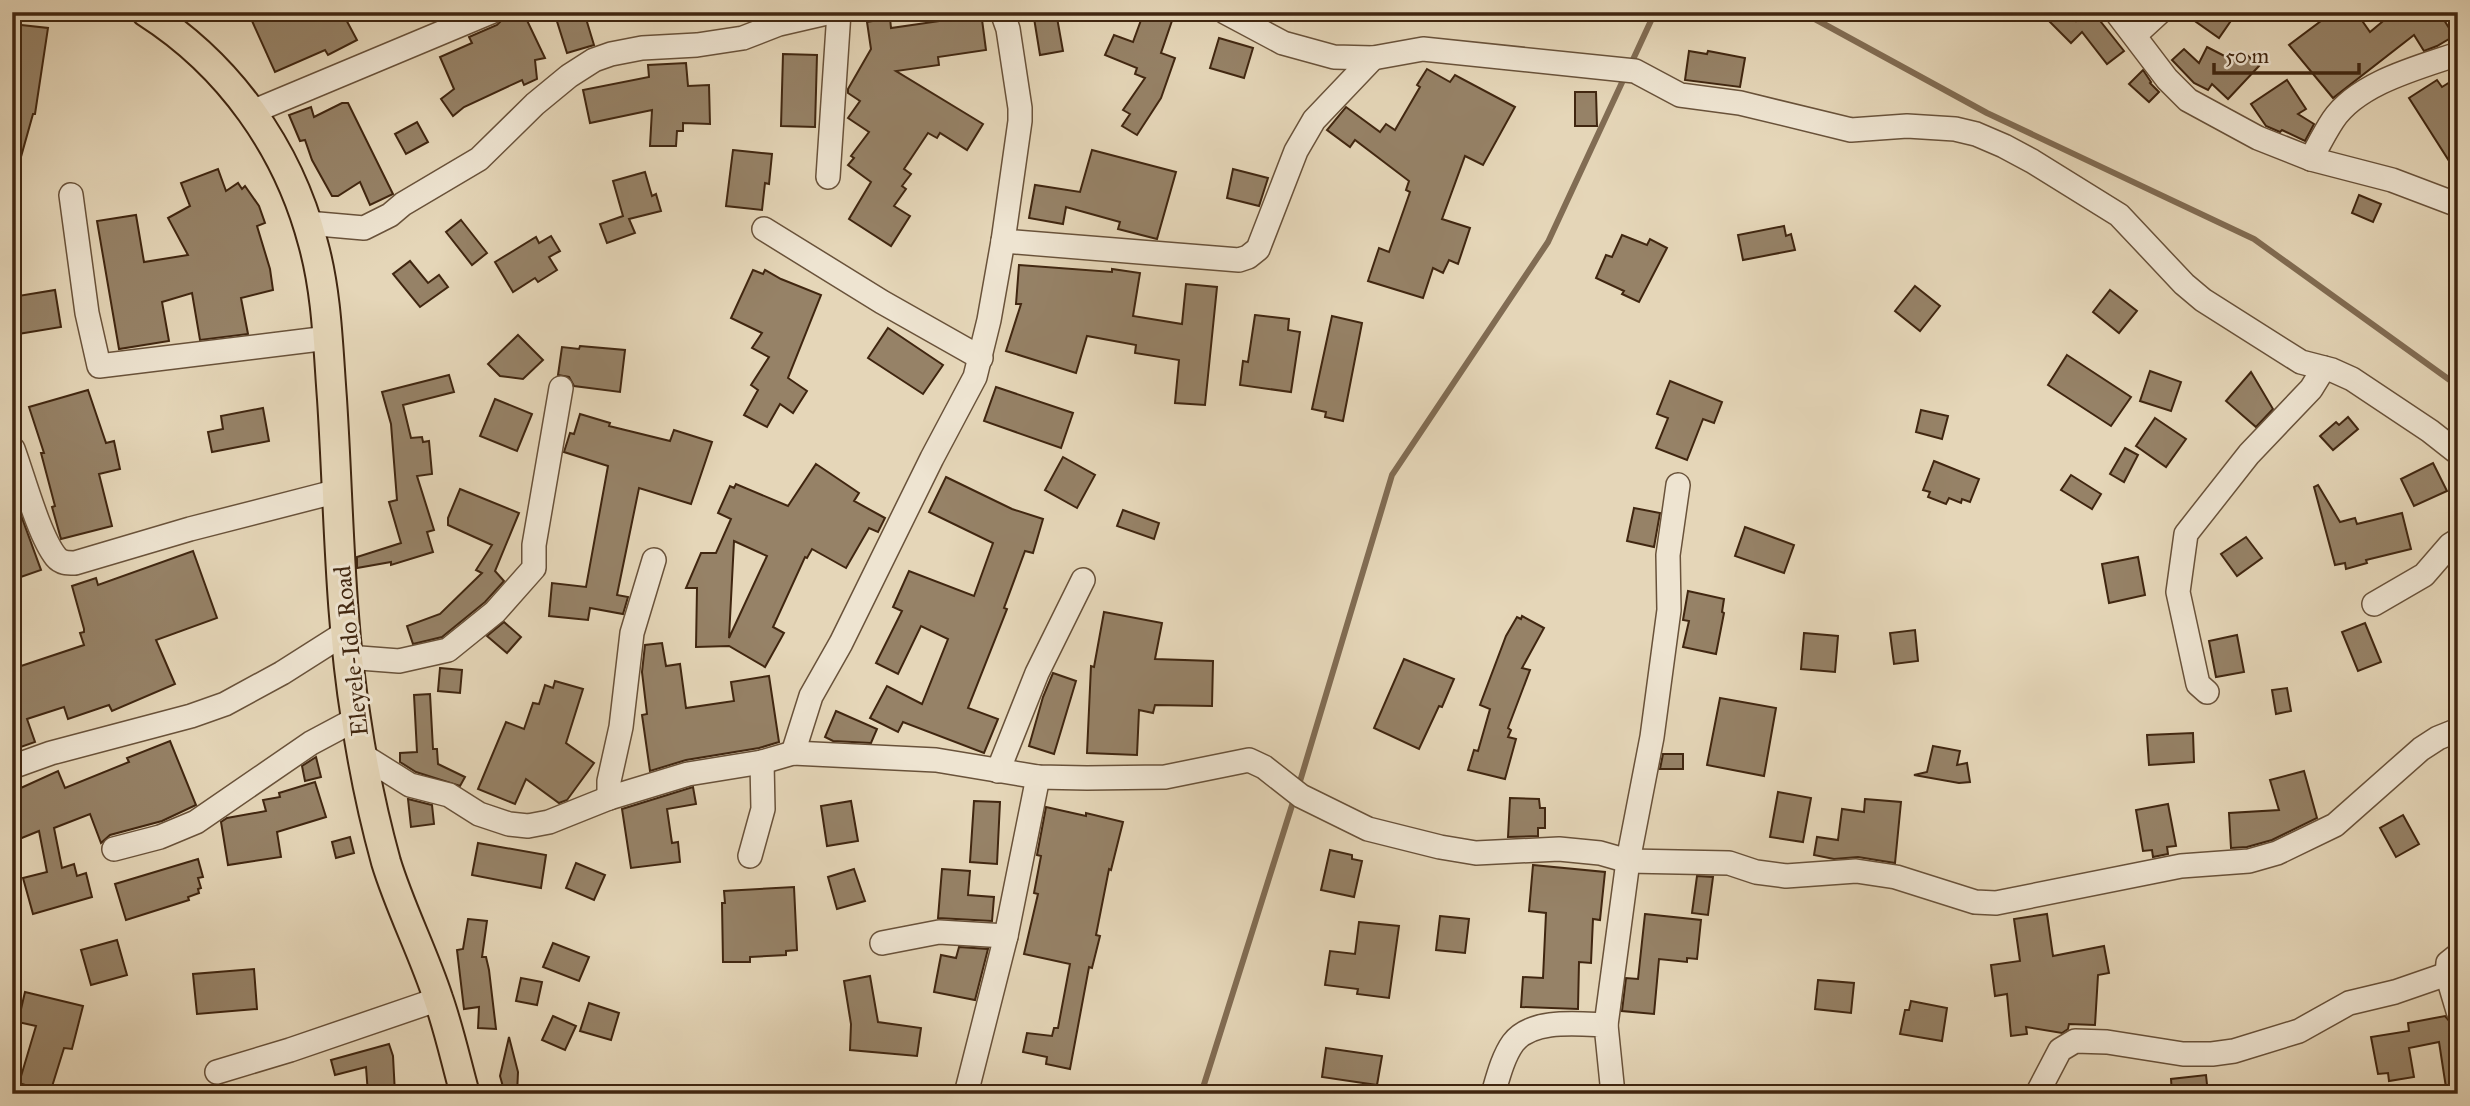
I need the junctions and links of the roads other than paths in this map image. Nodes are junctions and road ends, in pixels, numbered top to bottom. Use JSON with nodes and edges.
{"nodes":[{"id":1,"x":146,"y":12,"type":"edge"},
{"id":2,"x":491,"y":12,"type":"edge"},
{"id":3,"x":831,"y":12,"type":"edge"},
{"id":4,"x":839,"y":12,"type":"edge"},
{"id":5,"x":1002,"y":12,"type":"edge"},
{"id":6,"x":1225,"y":12,"type":"edge"},
{"id":7,"x":2116,"y":12,"type":"edge"},
{"id":8,"x":2160,"y":12,"type":"edge"},
{"id":9,"x":779,"y":18,"type":"edge"},
{"id":10,"x":2135,"y":35,"type":"junction"},
{"id":11,"x":2458,"y":54,"type":"edge"},
{"id":12,"x":1373,"y":58,"type":"junction"},
{"id":13,"x":252,"y":112,"type":"junction"},
{"id":14,"x":2311,"y":159,"type":"junction"},
{"id":15,"x":828,"y":177,"type":"dead end"},
{"id":16,"x":71,"y":195,"type":"dead end"},
{"id":17,"x":2458,"y":205,"type":"edge"},
{"id":18,"x":307,"y":223,"type":"junction"},
{"id":19,"x":764,"y":229,"type":"dead end"},
{"id":20,"x":1003,"y":241,"type":"junction"},
{"id":21,"x":328,"y":338,"type":"junction"},
{"id":22,"x":981,"y":358,"type":"junction"},
{"id":23,"x":2324,"y":368,"type":"junction"},
{"id":24,"x":561,"y":388,"type":"dead end"},
{"id":25,"x":13,"y":449,"type":"edge"},
{"id":26,"x":2458,"y":453,"type":"edge"},
{"id":27,"x":1678,"y":485,"type":"dead end"},
{"id":28,"x":338,"y":491,"type":"junction"},
{"id":29,"x":2458,"y":540,"type":"edge"},
{"id":30,"x":654,"y":560,"type":"dead end"},
{"id":31,"x":1083,"y":580,"type":"dead end"},
{"id":32,"x":2374,"y":604,"type":"dead end"},
{"id":33,"x":346,"y":645,"type":"junction"},
{"id":34,"x":2207,"y":692,"type":"dead end"},
{"id":35,"x":356,"y":719,"type":"junction"},
{"id":36,"x":2457,"y":731,"type":"edge"},
{"id":37,"x":793,"y":753,"type":"junction"},
{"id":38,"x":362,"y":755,"type":"junction"},
{"id":39,"x":762,"y":762,"type":"junction"},
{"id":40,"x":12,"y":767,"type":"edge"},
{"id":41,"x":998,"y":771,"type":"junction"},
{"id":42,"x":1038,"y":777,"type":"junction"},
{"id":43,"x":609,"y":798,"type":"junction"},
{"id":44,"x":114,"y":849,"type":"dead end"},
{"id":45,"x":750,"y":856,"type":"dead end"},
{"id":46,"x":1628,"y":861,"type":"junction"},
{"id":47,"x":1006,"y":936,"type":"junction"},
{"id":48,"x":882,"y":943,"type":"dead end"},
{"id":49,"x":2452,"y":965,"type":"edge"},
{"id":50,"x":439,"y":999,"type":"junction"},
{"id":51,"x":2458,"y":1011,"type":"edge"},
{"id":52,"x":1606,"y":1025,"type":"junction"},
{"id":53,"x":217,"y":1072,"type":"dead end"},
{"id":54,"x":465,"y":1094,"type":"edge"},
{"id":55,"x":966,"y":1094,"type":"edge"},
{"id":56,"x":1493,"y":1094,"type":"edge"},
{"id":57,"x":1613,"y":1094,"type":"edge"},
{"id":58,"x":2037,"y":1094,"type":"edge"}],
"edges":[{"from":1,"to":13,"type":"main road","name":"Eleyele-Ido Road"},
{"from":2,"to":13,"type":"street"},
{"from":3,"to":9,"type":"street"},
{"from":4,"to":15,"type":"street"},
{"from":5,"to":20,"type":"street"},
{"from":6,"to":12,"type":"street"},
{"from":7,"to":10,"type":"street"},
{"from":8,"to":10,"type":"street"},
{"from":9,"to":18,"type":"street"},
{"from":10,"to":14,"type":"street"},
{"from":11,"to":14,"type":"street"},
{"from":12,"to":20,"type":"street"},
{"from":12,"to":23,"type":"street"},
{"from":13,"to":18,"type":"main road","name":"Eleyele-Ido Road"},
{"from":14,"to":17,"type":"street"},
{"from":16,"to":21,"type":"street"},
{"from":18,"to":21,"type":"main road","name":"Eleyele-Ido Road"},
{"from":19,"to":22,"type":"street"},
{"from":20,"to":22,"type":"street"},
{"from":21,"to":28,"type":"main road","name":"Eleyele-Ido Road"},
{"from":22,"to":37,"type":"street"},
{"from":23,"to":26,"type":"street"},
{"from":23,"to":34,"type":"street"},
{"from":24,"to":33,"type":"street"},
{"from":25,"to":28,"type":"street"},
{"from":27,"to":46,"type":"street"},
{"from":28,"to":33,"type":"main road","name":"Eleyele-Ido Road"},
{"from":29,"to":32,"type":"street"},
{"from":30,"to":43,"type":"street"},
{"from":31,"to":41,"type":"street"},
{"from":33,"to":35,"type":"main road","name":"Eleyele-Ido Road"},
{"from":33,"to":40,"type":"street"},
{"from":35,"to":38,"type":"main road","name":"Eleyele-Ido Road"},
{"from":35,"to":44,"type":"street"},
{"from":36,"to":46,"type":"street"},
{"from":37,"to":39,"type":"street"},
{"from":37,"to":41,"type":"street"},
{"from":38,"to":43,"type":"street"},
{"from":38,"to":50,"type":"main road","name":"Eleyele-Ido Road"},
{"from":39,"to":43,"type":"street"},
{"from":39,"to":45,"type":"street"},
{"from":41,"to":42,"type":"street"},
{"from":42,"to":46,"type":"street"},
{"from":42,"to":47,"type":"street"},
{"from":46,"to":52,"type":"street"},
{"from":47,"to":48,"type":"street"},
{"from":47,"to":55,"type":"street"},
{"from":49,"to":51,"type":"street"},
{"from":49,"to":58,"type":"street"},
{"from":50,"to":53,"type":"street"},
{"from":50,"to":54,"type":"main road","name":"Eleyele-Ido Road"},
{"from":52,"to":56,"type":"street"},
{"from":52,"to":57,"type":"street"}]}
